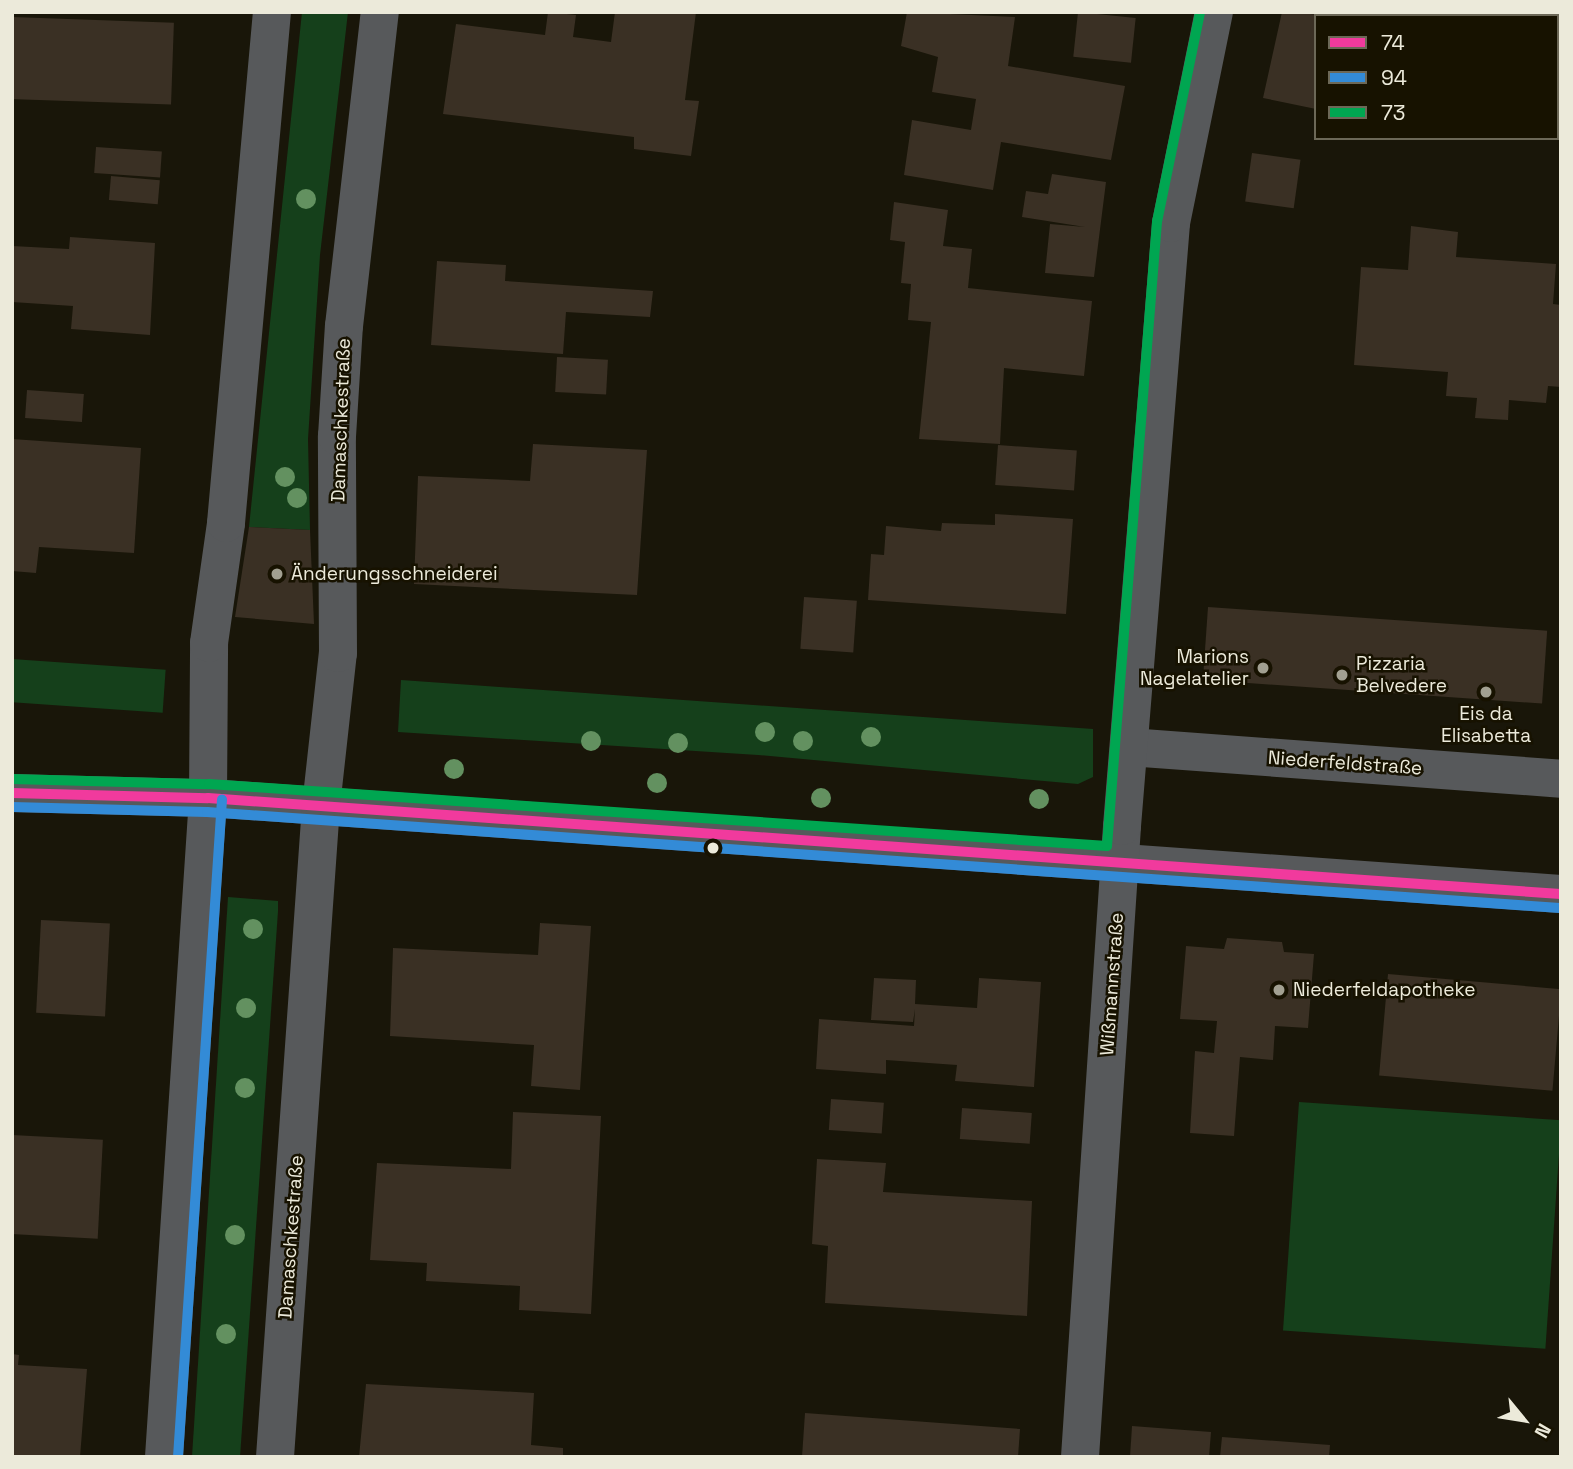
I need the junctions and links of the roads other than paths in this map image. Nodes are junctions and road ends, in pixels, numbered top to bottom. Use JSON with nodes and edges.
{"nodes":[{"id":1,"x":272,"y":12,"type":"edge"},
{"id":2,"x":380,"y":12,"type":"edge"},
{"id":3,"x":1214,"y":12,"type":"edge"},
{"id":4,"x":1129,"y":747,"type":"junction"},
{"id":5,"x":1561,"y":779,"type":"edge"},
{"id":6,"x":12,"y":793,"type":"edge"},
{"id":7,"x":208,"y":798,"type":"junction"},
{"id":8,"x":321,"y":806,"type":"junction"},
{"id":9,"x":1120,"y":861,"type":"junction"},
{"id":10,"x":1561,"y":894,"type":"edge"},
{"id":11,"x":164,"y":1457,"type":"edge"},
{"id":12,"x":275,"y":1457,"type":"edge"},
{"id":13,"x":1080,"y":1457,"type":"edge"}],
"edges":[{"from":1,"to":7,"type":"street"},
{"from":2,"to":8,"type":"street","name":"Damaschkestraße"},
{"from":3,"to":4,"type":"street","name":"Wißmannstraße"},
{"from":4,"to":5,"type":"street","name":"Niederfeldstraße"},
{"from":4,"to":9,"type":"street","name":"Wißmannstraße"},
{"from":6,"to":7,"type":"street"},
{"from":7,"to":8,"type":"street"},
{"from":7,"to":11,"type":"street"},
{"from":8,"to":9,"type":"street"},
{"from":8,"to":12,"type":"street","name":"Damaschkestraße"},
{"from":9,"to":10,"type":"street"},
{"from":9,"to":13,"type":"street","name":"Wißmannstraße"}]}
